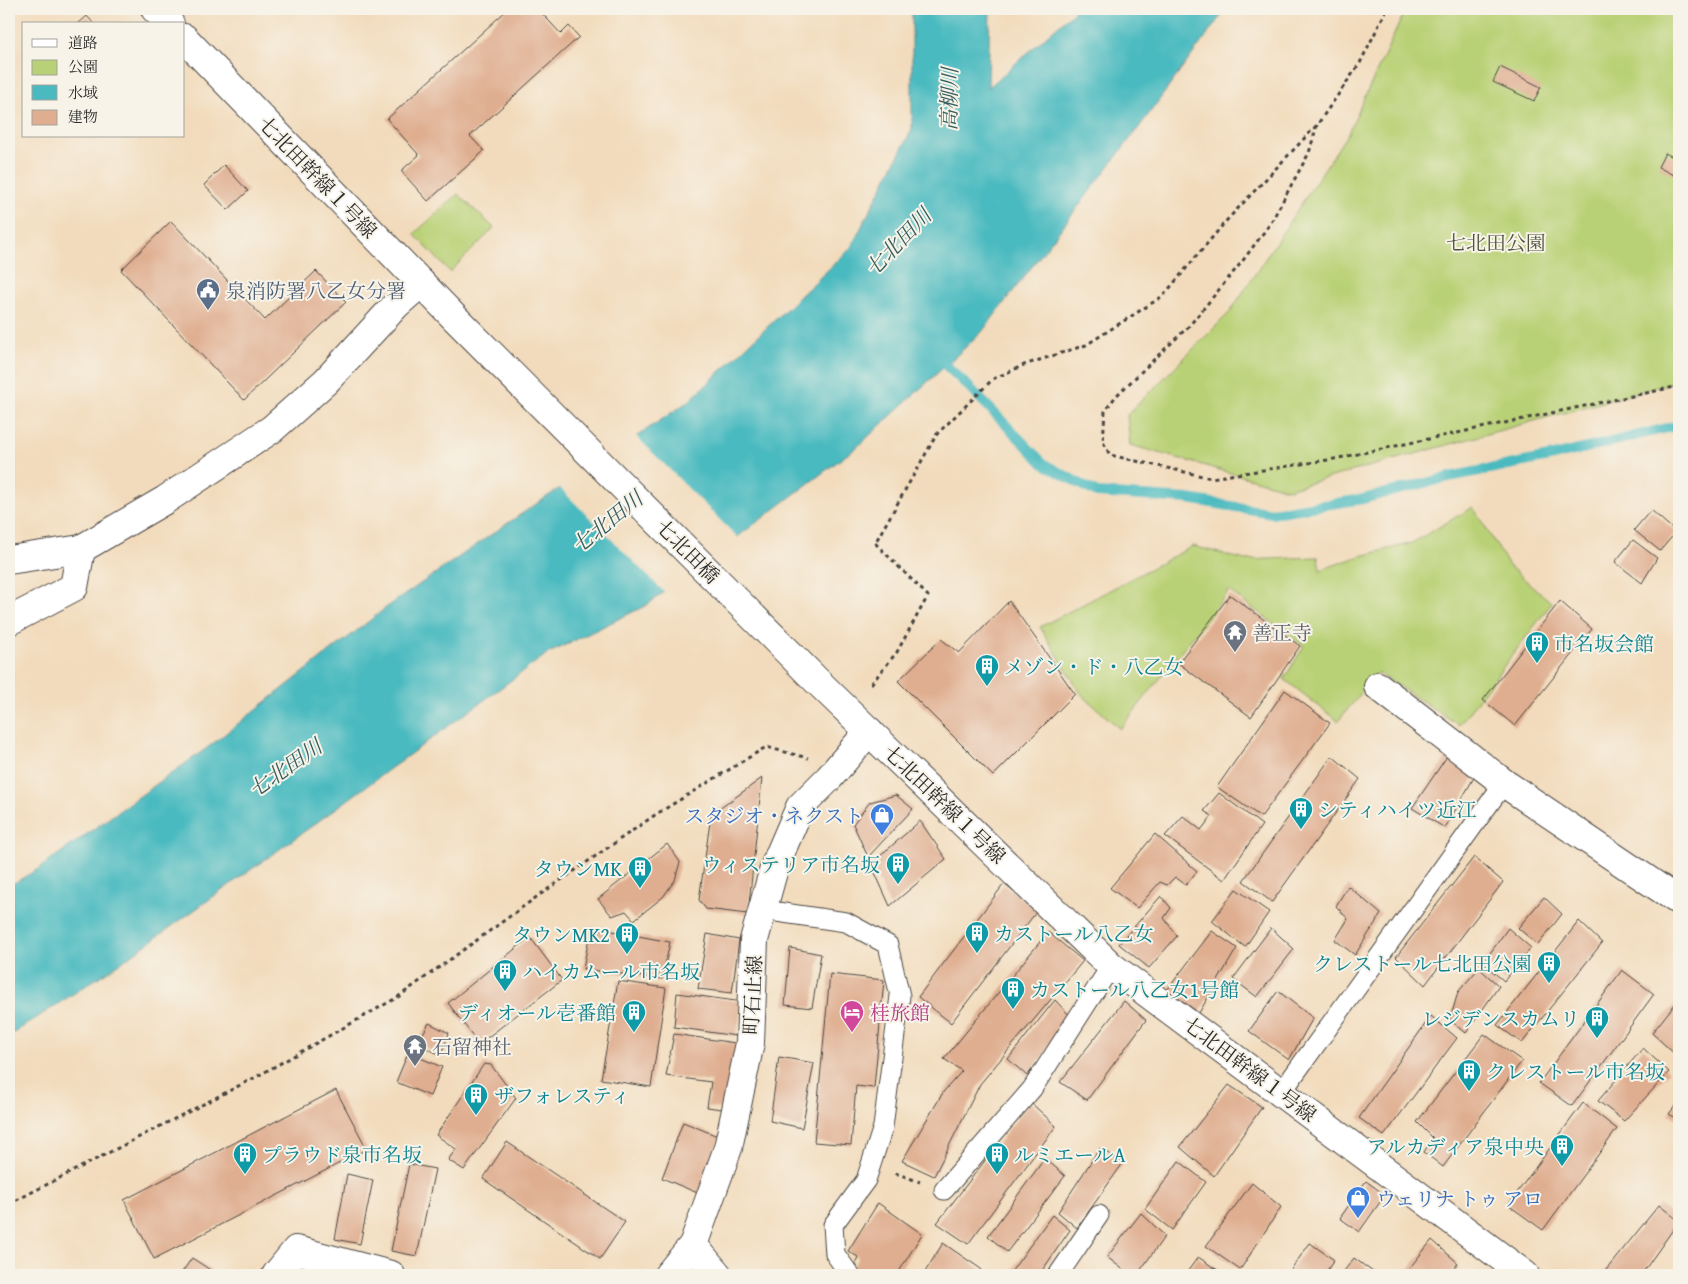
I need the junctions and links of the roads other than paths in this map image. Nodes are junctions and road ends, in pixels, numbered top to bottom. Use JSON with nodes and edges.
{"nodes":[{"id":1,"x":155,"y":9,"type":"edge"},
{"id":2,"x":168,"y":22,"type":"edge"},
{"id":3,"x":185,"y":39,"type":"edge"},
{"id":4,"x":421,"y":283,"type":"junction"},
{"id":5,"x":453,"y":316,"type":"joint"},
{"id":6,"x":81,"y":548,"type":"junction"},
{"id":7,"x":9,"y":560,"type":"edge"},
{"id":8,"x":9,"y":621,"type":"edge"},
{"id":9,"x":816,"y":680,"type":"joint"},
{"id":10,"x":1378,"y":686,"type":"dead end"},
{"id":11,"x":869,"y":730,"type":"junction"},
{"id":12,"x":1504,"y":783,"type":"junction"},
{"id":13,"x":1679,"y":902,"type":"edge"},
{"id":14,"x":763,"y":910,"type":"junction"},
{"id":15,"x":1111,"y":966,"type":"junction"},
{"id":16,"x":1281,"y":1093,"type":"junction"},
{"id":17,"x":944,"y":1190,"type":"road end"},
{"id":18,"x":1099,"y":1215,"type":"dead end"},
{"id":19,"x":693,"y":1245,"type":"junction"},
{"id":20,"x":276,"y":1275,"type":"edge"},
{"id":21,"x":391,"y":1275,"type":"edge"},
{"id":22,"x":668,"y":1275,"type":"edge"},
{"id":23,"x":718,"y":1275,"type":"edge"},
{"id":24,"x":850,"y":1275,"type":"edge"},
{"id":25,"x":1058,"y":1275,"type":"edge"},
{"id":26,"x":1524,"y":1275,"type":"edge"}],
"edges":[{"from":1,"to":2,"type":"street"},
{"from":3,"to":4,"type":"street","name":"七北田幹線１号線"},
{"from":4,"to":5,"type":"street","name":"七北田幹線１号線"},
{"from":4,"to":6,"type":"street"},
{"from":5,"to":9,"type":"street","name":"七北田橋"},
{"from":6,"to":7,"type":"street"},
{"from":6,"to":8,"type":"street"},
{"from":9,"to":11,"type":"street","name":"七北田幹線１号線"},
{"from":10,"to":12,"type":"street"},
{"from":11,"to":14,"type":"street","name":"町石止線"},
{"from":11,"to":15,"type":"street","name":"七北田幹線１号線"},
{"from":12,"to":13,"type":"street"},
{"from":12,"to":16,"type":"lane"},
{"from":14,"to":19,"type":"street","name":"町石止線"},
{"from":14,"to":24,"type":"lane"},
{"from":15,"to":16,"type":"street","name":"七北田幹線１号線"},
{"from":15,"to":17,"type":"lane"},
{"from":16,"to":26,"type":"street","name":"七北田幹線１号線"},
{"from":18,"to":25,"type":"lane"},
{"from":19,"to":22,"type":"street","name":"町石止線"},
{"from":19,"to":23,"type":"street"},
{"from":20,"to":21,"type":"street"}]}
